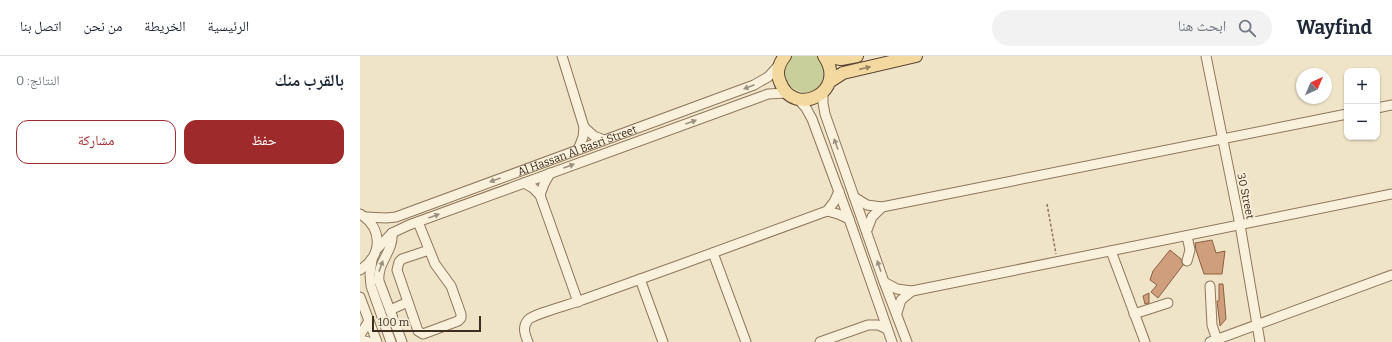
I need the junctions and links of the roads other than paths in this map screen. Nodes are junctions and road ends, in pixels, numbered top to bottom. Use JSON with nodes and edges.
{"nodes":[{"id":1,"x":562,"y":56,"type":"edge"},
{"id":2,"x":824,"y":56,"type":"edge"},
{"id":3,"x":857,"y":56,"type":"edge"},
{"id":4,"x":916,"y":56,"type":"edge"},
{"id":5,"x":1206,"y":56,"type":"edge"},
{"id":6,"x":782,"y":60,"type":"edge"},
{"id":7,"x":826,"y":87,"type":"junction"},
{"id":8,"x":786,"y":93,"type":"junction"},
{"id":9,"x":798,"y":99,"type":"junction"},
{"id":10,"x":1392,"y":105,"type":"edge"},
{"id":11,"x":1380,"y":107,"type":"edge"},
{"id":12,"x":1344,"y":115,"type":"edge"},
{"id":13,"x":584,"y":127,"type":"junction"},
{"id":14,"x":1222,"y":139,"type":"junction"},
{"id":15,"x":604,"y":140,"type":"junction"},
{"id":16,"x":578,"y":150,"type":"junction"},
{"id":17,"x":550,"y":174,"type":"junction"},
{"id":18,"x":524,"y":183,"type":"junction"},
{"id":19,"x":839,"y":191,"type":"junction"},
{"id":20,"x":1392,"y":194,"type":"edge"},
{"id":21,"x":540,"y":195,"type":"junction"},
{"id":22,"x":854,"y":197,"type":"junction"},
{"id":23,"x":882,"y":207,"type":"junction"},
{"id":24,"x":827,"y":211,"type":"junction"},
{"id":25,"x":363,"y":216,"type":"edge"},
{"id":26,"x":849,"y":219,"type":"junction"},
{"id":27,"x":418,"y":222,"type":"junction"},
{"id":28,"x":1240,"y":225,"type":"junction"},
{"id":29,"x":867,"y":230,"type":"junction"},
{"id":30,"x":392,"y":233,"type":"junction"},
{"id":31,"x":1188,"y":236,"type":"junction"},
{"id":32,"x":377,"y":249,"type":"junction"},
{"id":33,"x":429,"y":250,"type":"junction"},
{"id":34,"x":1111,"y":251,"type":"junction"},
{"id":35,"x":712,"y":253,"type":"junction"},
{"id":36,"x":372,"y":260,"type":"junction"},
{"id":37,"x":1187,"y":261,"type":"dead end"},
{"id":38,"x":360,"y":270,"type":"edge"},
{"id":39,"x":1392,"y":275,"type":"edge"},
{"id":40,"x":640,"y":279,"type":"junction"},
{"id":41,"x":370,"y":280,"type":"junction"},
{"id":42,"x":884,"y":282,"type":"junction"},
{"id":43,"x":381,"y":286,"type":"junction"},
{"id":44,"x":1210,"y":286,"type":"dead end"},
{"id":45,"x":912,"y":291,"type":"junction"},
{"id":46,"x":360,"y":297,"type":"edge"},
{"id":47,"x":408,"y":302,"type":"junction"},
{"id":48,"x":578,"y":302,"type":"junction"},
{"id":49,"x":1168,"y":303,"type":"dead end"},
{"id":50,"x":880,"y":308,"type":"junction"},
{"id":51,"x":390,"y":310,"type":"junction"},
{"id":52,"x":897,"y":313,"type":"junction"},
{"id":53,"x":1134,"y":314,"type":"junction"},
{"id":54,"x":369,"y":321,"type":"junction"},
{"id":55,"x":868,"y":325,"type":"junction"},
{"id":56,"x":1257,"y":325,"type":"junction"},
{"id":57,"x":888,"y":330,"type":"junction"},
{"id":58,"x":360,"y":335,"type":"edge"},
{"id":59,"x":360,"y":340,"type":"edge"},
{"id":60,"x":1214,"y":341,"type":"edge"},
{"id":61,"x":369,"y":342,"type":"edge"},
{"id":62,"x":377,"y":342,"type":"edge"},
{"id":63,"x":390,"y":342,"type":"edge"},
{"id":64,"x":402,"y":342,"type":"edge"},
{"id":65,"x":529,"y":342,"type":"edge"},
{"id":66,"x":663,"y":342,"type":"edge"},
{"id":67,"x":746,"y":342,"type":"edge"},
{"id":68,"x":820,"y":342,"type":"edge"},
{"id":69,"x":892,"y":342,"type":"edge"},
{"id":70,"x":908,"y":342,"type":"edge"},
{"id":71,"x":1145,"y":342,"type":"edge"},
{"id":72,"x":1260,"y":342,"type":"edge"}],
"edges":[{"from":1,"to":13,"type":"street"},
{"from":2,"to":3,"type":"main road"},
{"from":2,"to":7,"type":"main road"},
{"from":7,"to":4,"type":"main road","one_way":true},
{"from":5,"to":14,"type":"street","name":"30 Street"},
{"from":6,"to":8,"type":"main road"},
{"from":6,"to":15,"type":"street","name":"Al Hassan Al Basri Street","one_way":true},
{"from":7,"to":9,"type":"main road"},
{"from":22,"to":7,"type":"street","one_way":true},
{"from":8,"to":9,"type":"main road"},
{"from":17,"to":8,"type":"street","name":"Al Hassan Al Basri Street","one_way":true},
{"from":9,"to":19,"type":"street"},
{"from":10,"to":11,"type":"street"},
{"from":12,"to":14,"type":"street"},
{"from":13,"to":15,"type":"street"},
{"from":13,"to":16,"type":"street"},
{"from":14,"to":23,"type":"street"},
{"from":14,"to":28,"type":"street","name":"30 Street"},
{"from":15,"to":16,"type":"street","name":"Al Hassan Al Basri Street"},
{"from":16,"to":25,"type":"street","name":"Al Hassan Al Basri Street","one_way":true},
{"from":17,"to":18,"type":"street","name":"Al Hassan Al Basri Street"},
{"from":17,"to":21,"type":"street"},
{"from":18,"to":21,"type":"street"},
{"from":27,"to":18,"type":"street","name":"Al Hassan Al Basri Street","one_way":true},
{"from":19,"to":24,"type":"street"},
{"from":19,"to":26,"type":"street"},
{"from":20,"to":28,"type":"street"},
{"from":21,"to":48,"type":"street"},
{"from":22,"to":23,"type":"street"},
{"from":22,"to":29,"type":"street"},
{"from":23,"to":29,"type":"street"},
{"from":24,"to":26,"type":"street"},
{"from":24,"to":35,"type":"street"},
{"from":25,"to":32,"type":"street"},
{"from":26,"to":50,"type":"street"},
{"from":27,"to":30,"type":"street","name":"Al Hassan Al Basri Street"},
{"from":27,"to":33,"type":"street"},
{"from":28,"to":31,"type":"street"},
{"from":28,"to":56,"type":"street","name":"30 Street"},
{"from":42,"to":29,"type":"street","one_way":true},
{"from":30,"to":32,"type":"street","name":"Al Hassan Al Basri Street"},
{"from":43,"to":30,"type":"street","one_way":true},
{"from":31,"to":34,"type":"street"},
{"from":31,"to":37,"type":"street"},
{"from":32,"to":36,"type":"street"},
{"from":33,"to":47,"type":"street"},
{"from":33,"to":47,"type":"street"},
{"from":34,"to":45,"type":"street"},
{"from":34,"to":53,"type":"street"},
{"from":35,"to":40,"type":"street"},
{"from":35,"to":67,"type":"street"},
{"from":36,"to":38,"type":"street"},
{"from":36,"to":41,"type":"street"},
{"from":39,"to":56,"type":"street"},
{"from":40,"to":48,"type":"street"},
{"from":40,"to":66,"type":"street"},
{"from":41,"to":43,"type":"street"},
{"from":41,"to":63,"type":"street"},
{"from":42,"to":45,"type":"street"},
{"from":42,"to":52,"type":"street"},
{"from":43,"to":51,"type":"street"},
{"from":44,"to":60,"type":"street"},
{"from":45,"to":52,"type":"street"},
{"from":46,"to":54,"type":"street"},
{"from":47,"to":51,"type":"street"},
{"from":48,"to":65,"type":"street"},
{"from":49,"to":53,"type":"street"},
{"from":50,"to":55,"type":"street"},
{"from":50,"to":57,"type":"street"},
{"from":51,"to":64,"type":"street"},
{"from":52,"to":70,"type":"street"},
{"from":53,"to":71,"type":"street"},
{"from":54,"to":58,"type":"street"},
{"from":54,"to":62,"type":"street"},
{"from":55,"to":57,"type":"street"},
{"from":55,"to":68,"type":"street"},
{"from":56,"to":60,"type":"street"},
{"from":56,"to":72,"type":"street","name":"30 Street"},
{"from":57,"to":69,"type":"street"},
{"from":59,"to":61,"type":"street"}]}
